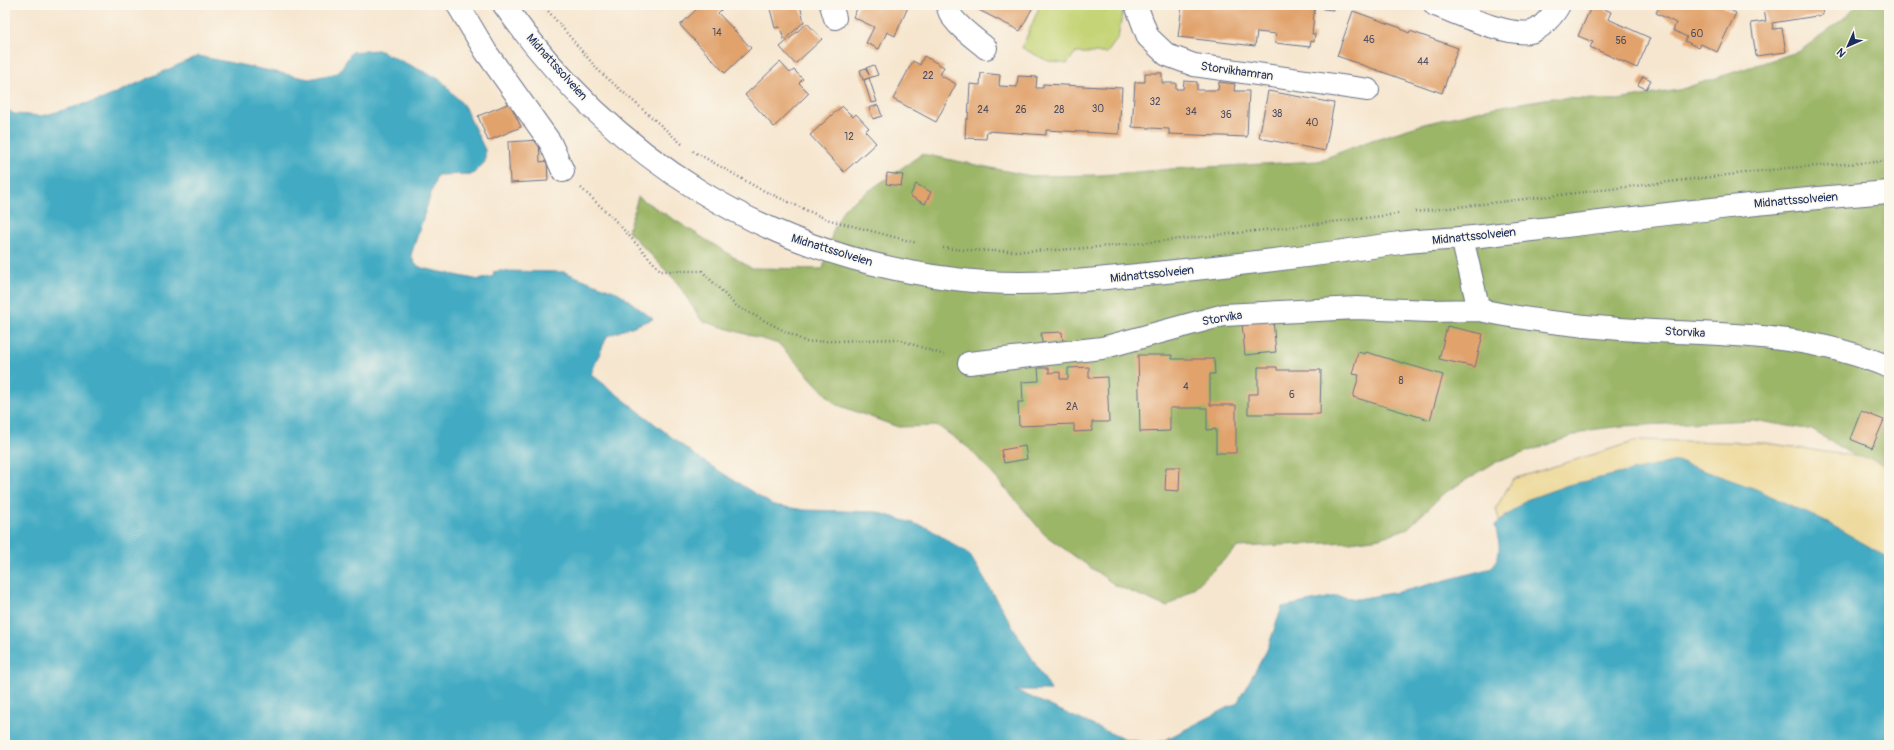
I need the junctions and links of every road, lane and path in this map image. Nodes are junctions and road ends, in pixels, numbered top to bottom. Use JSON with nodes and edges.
{"nodes":[{"id":1,"x":458,"y":5,"type":"edge"},
{"id":2,"x":504,"y":5,"type":"edge"},
{"id":3,"x":543,"y":5,"type":"edge"},
{"id":4,"x":948,"y":5,"type":"edge"},
{"id":5,"x":1136,"y":5,"type":"edge"},
{"id":6,"x":1435,"y":5,"type":"edge"},
{"id":7,"x":1559,"y":5,"type":"edge"},
{"id":8,"x":986,"y":48,"type":"dead end"},
{"id":9,"x":1368,"y":90,"type":"dead end"},
{"id":10,"x":1889,"y":160,"type":"edge"},
{"id":11,"x":563,"y":171,"type":"joint"},
{"id":12,"x":1889,"y":192,"type":"edge"},
{"id":13,"x":1407,"y":213,"type":"dead end"},
{"id":14,"x":1399,"y":214,"type":"dead end"},
{"id":15,"x":1462,"y":238,"type":"junction"},
{"id":16,"x":924,"y":244,"type":"dead end"},
{"id":17,"x":938,"y":247,"type":"dead end"},
{"id":18,"x":1479,"y":310,"type":"junction"},
{"id":19,"x":969,"y":363,"type":"joint"},
{"id":20,"x":1889,"y":367,"type":"edge"}],
"edges":[{"from":1,"to":11,"type":"street"},
{"from":2,"to":15,"type":"street","name":"Midnattssolveien"},
{"from":3,"to":16,"type":"path"},
{"from":4,"to":8,"type":"street"},
{"from":5,"to":9,"type":"street","name":"Storvikhamran"},
{"from":6,"to":7,"type":"street"},
{"from":10,"to":13,"type":"path"},
{"from":11,"to":19,"type":"path"},
{"from":12,"to":15,"type":"street","name":"Midnattssolveien"},
{"from":14,"to":17,"type":"path"},
{"from":15,"to":18,"type":"street"},
{"from":18,"to":19,"type":"street","name":"Storvika"},
{"from":18,"to":20,"type":"street","name":"Storvika"}]}
